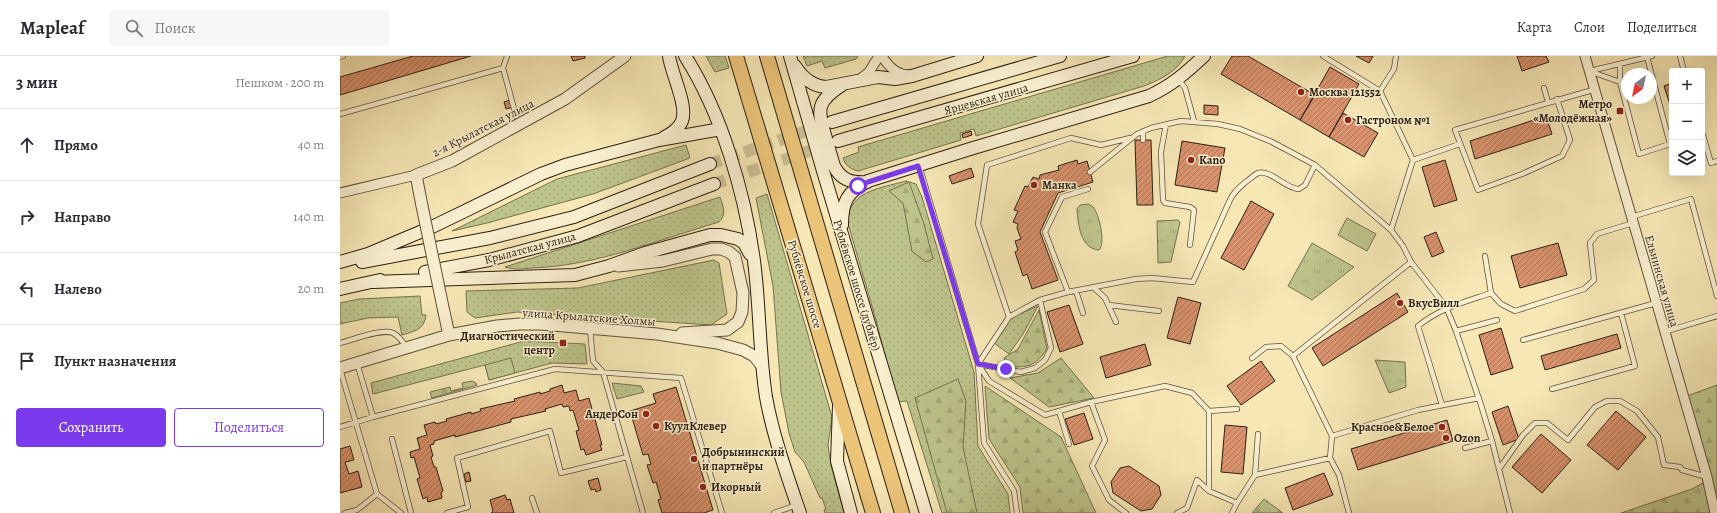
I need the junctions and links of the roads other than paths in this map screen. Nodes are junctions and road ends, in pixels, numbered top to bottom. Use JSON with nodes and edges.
{"nodes":[{"id":1,"x":343,"y":56,"type":"edge"},
{"id":2,"x":507,"y":56,"type":"edge"},
{"id":3,"x":625,"y":56,"type":"edge"},
{"id":4,"x":669,"y":56,"type":"edge"},
{"id":5,"x":685,"y":56,"type":"edge"},
{"id":6,"x":736,"y":56,"type":"edge"},
{"id":7,"x":767,"y":56,"type":"edge"},
{"id":8,"x":879,"y":56,"type":"edge"},
{"id":9,"x":882,"y":56,"type":"edge"},
{"id":10,"x":977,"y":56,"type":"edge"},
{"id":11,"x":1060,"y":56,"type":"edge"},
{"id":12,"x":1133,"y":56,"type":"edge"},
{"id":13,"x":1204,"y":56,"type":"edge"},
{"id":14,"x":1323,"y":56,"type":"edge"},
{"id":15,"x":1396,"y":56,"type":"edge"},
{"id":16,"x":1585,"y":56,"type":"edge"},
{"id":17,"x":1680,"y":56,"type":"edge"},
{"id":18,"x":340,"y":57,"type":"edge"},
{"id":19,"x":1649,"y":57,"type":"edge"},
{"id":20,"x":791,"y":58,"type":"edge"},
{"id":21,"x":1620,"y":64,"type":"junction"},
{"id":22,"x":503,"y":68,"type":"junction"},
{"id":23,"x":1683,"y":68,"type":"edge"},
{"id":24,"x":1590,"y":71,"type":"junction"},
{"id":25,"x":912,"y":76,"type":"junction"},
{"id":26,"x":1178,"y":79,"type":"junction"},
{"id":27,"x":859,"y":80,"type":"junction"},
{"id":28,"x":1620,"y":82,"type":"junction"},
{"id":29,"x":843,"y":84,"type":"junction"},
{"id":30,"x":1544,"y":88,"type":"dead end"},
{"id":31,"x":1596,"y":89,"type":"junction"},
{"id":32,"x":1380,"y":91,"type":"junction"},
{"id":33,"x":1557,"y":99,"type":"junction"},
{"id":34,"x":1548,"y":102,"type":"junction"},
{"id":35,"x":340,"y":114,"type":"edge"},
{"id":36,"x":516,"y":116,"type":"dead end"},
{"id":37,"x":1194,"y":121,"type":"junction"},
{"id":38,"x":832,"y":122,"type":"tunnel mouth"},
{"id":39,"x":1166,"y":124,"type":"junction"},
{"id":40,"x":721,"y":129,"type":"junction"},
{"id":41,"x":1143,"y":132,"type":"junction"},
{"id":42,"x":1131,"y":138,"type":"junction"},
{"id":43,"x":659,"y":140,"type":"junction"},
{"id":44,"x":1143,"y":140,"type":"dead end"},
{"id":45,"x":1704,"y":140,"type":"edge"},
{"id":46,"x":838,"y":141,"type":"tunnel mouth"},
{"id":47,"x":1460,"y":144,"type":"junction"},
{"id":48,"x":1413,"y":160,"type":"junction"},
{"id":49,"x":1717,"y":162,"type":"edge"},
{"id":50,"x":710,"y":164,"type":"tunnel mouth"},
{"id":51,"x":1315,"y":165,"type":"junction"},
{"id":52,"x":918,"y":166,"type":"junction"},
{"id":53,"x":1090,"y":172,"type":"dead end"},
{"id":54,"x":416,"y":175,"type":"junction"},
{"id":55,"x":868,"y":182,"type":"junction"},
{"id":56,"x":714,"y":184,"type":"tunnel mouth"},
{"id":57,"x":1088,"y":189,"type":"dead end"},
{"id":58,"x":340,"y":193,"type":"edge"},
{"id":59,"x":1632,"y":220,"type":"junction"},
{"id":60,"x":1391,"y":230,"type":"junction"},
{"id":61,"x":843,"y":236,"type":"junction"},
{"id":62,"x":1190,"y":245,"type":"dead end"},
{"id":63,"x":1485,"y":256,"type":"dead end"},
{"id":64,"x":340,"y":262,"type":"edge"},
{"id":65,"x":754,"y":262,"type":"junction"},
{"id":66,"x":1411,"y":262,"type":"junction"},
{"id":67,"x":340,"y":266,"type":"edge"},
{"id":68,"x":609,"y":266,"type":"junction"},
{"id":69,"x":373,"y":282,"type":"junction"},
{"id":70,"x":1093,"y":287,"type":"junction"},
{"id":71,"x":340,"y":289,"type":"edge"},
{"id":72,"x":1076,"y":291,"type":"junction"},
{"id":73,"x":1068,"y":292,"type":"junction"},
{"id":74,"x":1491,"y":293,"type":"junction"},
{"id":75,"x":1717,"y":296,"type":"edge"},
{"id":76,"x":1040,"y":300,"type":"junction"},
{"id":77,"x":1656,"y":303,"type":"junction"},
{"id":78,"x":1109,"y":305,"type":"junction"},
{"id":79,"x":1446,"y":307,"type":"junction"},
{"id":80,"x":1159,"y":311,"type":"dead end"},
{"id":81,"x":1083,"y":313,"type":"dead end"},
{"id":82,"x":1622,"y":313,"type":"junction"},
{"id":83,"x":1717,"y":316,"type":"edge"},
{"id":84,"x":1010,"y":317,"type":"junction"},
{"id":85,"x":1497,"y":320,"type":"dead end"},
{"id":86,"x":1116,"y":322,"type":"dead end"},
{"id":87,"x":590,"y":328,"type":"junction"},
{"id":88,"x":1456,"y":331,"type":"junction"},
{"id":89,"x":1664,"y":332,"type":"junction"},
{"id":90,"x":657,"y":334,"type":"junction"},
{"id":91,"x":449,"y":335,"type":"junction"},
{"id":92,"x":1523,"y":340,"type":"dead end"},
{"id":93,"x":340,"y":344,"type":"edge"},
{"id":94,"x":406,"y":347,"type":"junction"},
{"id":95,"x":1293,"y":356,"type":"junction"},
{"id":96,"x":1252,"y":358,"type":"dead end"},
{"id":97,"x":357,"y":362,"type":"junction"},
{"id":98,"x":978,"y":364,"type":"junction"},
{"id":99,"x":762,"y":366,"type":"junction"},
{"id":100,"x":340,"y":368,"type":"edge"},
{"id":101,"x":604,"y":372,"type":"junction"},
{"id":102,"x":1552,"y":389,"type":"dead end"},
{"id":103,"x":838,"y":396,"type":"junction"},
{"id":104,"x":1479,"y":398,"type":"junction"},
{"id":105,"x":1091,"y":402,"type":"junction"},
{"id":106,"x":1442,"y":405,"type":"junction"},
{"id":107,"x":1237,"y":409,"type":"dead end"},
{"id":108,"x":1059,"y":411,"type":"junction"},
{"id":109,"x":1209,"y":411,"type":"junction"},
{"id":110,"x":373,"y":417,"type":"junction"},
{"id":111,"x":356,"y":422,"type":"junction"},
{"id":112,"x":340,"y":427,"type":"edge"},
{"id":113,"x":1258,"y":434,"type":"dead end"},
{"id":114,"x":1332,"y":436,"type":"junction"},
{"id":115,"x":392,"y":439,"type":"dead end"},
{"id":116,"x":1492,"y":440,"type":"junction"},
{"id":117,"x":1068,"y":444,"type":"dead end"},
{"id":118,"x":1465,"y":448,"type":"dead end"},
{"id":119,"x":627,"y":457,"type":"junction"},
{"id":120,"x":1330,"y":458,"type":"junction"},
{"id":121,"x":1499,"y":469,"type":"junction"},
{"id":122,"x":1255,"y":475,"type":"junction"},
{"id":123,"x":1707,"y":477,"type":"junction"},
{"id":124,"x":1209,"y":492,"type":"junction"},
{"id":125,"x":377,"y":494,"type":"junction"},
{"id":126,"x":532,"y":498,"type":"dead end"},
{"id":127,"x":1237,"y":503,"type":"junction"},
{"id":128,"x":798,"y":509,"type":"edge"},
{"id":129,"x":346,"y":513,"type":"edge"},
{"id":130,"x":401,"y":513,"type":"edge"},
{"id":131,"x":411,"y":513,"type":"edge"},
{"id":132,"x":447,"y":513,"type":"edge"},
{"id":133,"x":537,"y":513,"type":"edge"},
{"id":134,"x":643,"y":513,"type":"edge"},
{"id":135,"x":722,"y":513,"type":"edge"},
{"id":136,"x":774,"y":513,"type":"edge"},
{"id":137,"x":851,"y":513,"type":"edge"},
{"id":138,"x":872,"y":513,"type":"edge"},
{"id":139,"x":902,"y":513,"type":"edge"},
{"id":140,"x":926,"y":513,"type":"edge"},
{"id":141,"x":1017,"y":513,"type":"edge"},
{"id":142,"x":1126,"y":513,"type":"edge"},
{"id":143,"x":1177,"y":513,"type":"edge"},
{"id":144,"x":1232,"y":513,"type":"edge"},
{"id":145,"x":1349,"y":513,"type":"edge"},
{"id":146,"x":1510,"y":513,"type":"edge"},
{"id":147,"x":1715,"y":513,"type":"edge"}],
"edges":[{"from":1,"to":18,"type":"lane"},
{"from":2,"to":22,"type":"lane"},
{"from":3,"to":54,"type":"street","name":"2-я Крылатская улица"},
{"from":4,"to":43,"type":"main road"},
{"from":5,"to":40,"type":"main road"},
{"from":6,"to":103,"type":"main road","name":"Рублёвское шоссе"},
{"from":7,"to":139,"type":"main road"},
{"from":8,"to":27,"type":"street"},
{"from":9,"to":25,"type":"street"},
{"from":10,"to":25,"type":"main road"},
{"from":11,"to":38,"type":"main road","name":"Ярцевская улица"},
{"from":12,"to":46,"type":"main road","name":"Ярцевская улица"},
{"from":13,"to":26,"type":"main road"},
{"from":14,"to":32,"type":"lane"},
{"from":15,"to":32,"type":"lane"},
{"from":16,"to":24,"type":"street","name":"Ельнинская улица"},
{"from":17,"to":23,"type":"lane"},
{"from":19,"to":21,"type":"lane"},
{"from":19,"to":28,"type":"lane"},
{"from":20,"to":29,"type":"main road"},
{"from":20,"to":61,"type":"main road","name":"Рублёвское шоссе (дублёр)"},
{"from":21,"to":24,"type":"lane"},
{"from":21,"to":28,"type":"lane"},
{"from":22,"to":35,"type":"lane"},
{"from":22,"to":36,"type":"lane"},
{"from":24,"to":28,"type":"lane"},
{"from":24,"to":31,"type":"street","name":"Ельнинская улица"},
{"from":25,"to":27,"type":"main road"},
{"from":26,"to":37,"type":"lane"},
{"from":26,"to":52,"type":"main road"},
{"from":27,"to":29,"type":"main road"},
{"from":29,"to":55,"type":"main road"},
{"from":30,"to":34,"type":"lane"},
{"from":31,"to":33,"type":"lane"},
{"from":31,"to":59,"type":"street","name":"Ельнинская улица"},
{"from":32,"to":48,"type":"lane"},
{"from":33,"to":34,"type":"lane"},
{"from":33,"to":47,"type":"lane"},
{"from":34,"to":47,"type":"lane"},
{"from":37,"to":39,"type":"lane"},
{"from":37,"to":51,"type":"lane"},
{"from":39,"to":41,"type":"lane"},
{"from":39,"to":62,"type":"lane"},
{"from":40,"to":43,"type":"main road"},
{"from":40,"to":65,"type":"main road"},
{"from":41,"to":42,"type":"lane"},
{"from":41,"to":44,"type":"lane"},
{"from":42,"to":53,"type":"lane"},
{"from":42,"to":84,"type":"lane"},
{"from":43,"to":64,"type":"main road"},
{"from":45,"to":49,"type":"lane"},
{"from":47,"to":48,"type":"lane"},
{"from":48,"to":60,"type":"lane"},
{"from":50,"to":67,"type":"main road","name":"Крылатская улица"},
{"from":51,"to":60,"type":"lane"},
{"from":51,"to":70,"type":"lane"},
{"from":52,"to":55,"type":"main road"},
{"from":52,"to":98,"type":"lane"},
{"from":54,"to":58,"type":"street","name":"2-я Крылатская улица"},
{"from":54,"to":91,"type":"street","bridge":true},
{"from":55,"to":61,"type":"main road"},
{"from":56,"to":69,"type":"main road","name":"Крылатская улица"},
{"from":57,"to":73,"type":"lane"},
{"from":59,"to":74,"type":"lane"},
{"from":59,"to":75,"type":"lane"},
{"from":59,"to":77,"type":"street","name":"Ельнинская улица"},
{"from":60,"to":66,"type":"lane"},
{"from":61,"to":140,"type":"main road","name":"Рублёвское шоссе (дублёр)"},
{"from":63,"to":74,"type":"lane"},
{"from":65,"to":68,"type":"main road"},
{"from":65,"to":99,"type":"main road"},
{"from":66,"to":79,"type":"lane"},
{"from":66,"to":95,"type":"lane"},
{"from":68,"to":69,"type":"main road"},
{"from":68,"to":90,"type":"street"},
{"from":69,"to":71,"type":"main road","name":"Крылатская улица"},
{"from":70,"to":72,"type":"lane"},
{"from":70,"to":78,"type":"lane"},
{"from":72,"to":73,"type":"lane"},
{"from":72,"to":81,"type":"lane"},
{"from":73,"to":76,"type":"lane"},
{"from":74,"to":79,"type":"lane"},
{"from":76,"to":84,"type":"lane"},
{"from":76,"to":98,"type":"lane"},
{"from":77,"to":82,"type":"lane"},
{"from":77,"to":89,"type":"street","name":"Ельнинская улица"},
{"from":78,"to":80,"type":"lane"},
{"from":78,"to":86,"type":"lane"},
{"from":79,"to":88,"type":"lane"},
{"from":79,"to":106,"type":"lane"},
{"from":82,"to":92,"type":"lane"},
{"from":82,"to":102,"type":"lane"},
{"from":83,"to":89,"type":"lane"},
{"from":84,"to":98,"type":"lane"},
{"from":85,"to":88,"type":"lane"},
{"from":87,"to":90,"type":"street","name":"улица Крылатские Холмы"},
{"from":87,"to":91,"type":"street","name":"улица Крылатские Холмы"},
{"from":87,"to":101,"type":"lane"},
{"from":88,"to":104,"type":"lane"},
{"from":89,"to":123,"type":"street","name":"Ельнинская улица"},
{"from":90,"to":99,"type":"street","name":"улица Крылатские Холмы"},
{"from":91,"to":94,"type":"street","name":"улица Крылатские Холмы"},
{"from":93,"to":94,"type":"lane"},
{"from":94,"to":97,"type":"street","name":"улица Крылатские Холмы"},
{"from":95,"to":96,"type":"lane"},
{"from":95,"to":114,"type":"lane"},
{"from":97,"to":100,"type":"street","name":"улица Крылатские Холмы"},
{"from":97,"to":110,"type":"lane"},
{"from":98,"to":108,"type":"lane"},
{"from":98,"to":141,"type":"lane"},
{"from":99,"to":128,"type":"main road"},
{"from":100,"to":111,"type":"lane"},
{"from":101,"to":110,"type":"lane"},
{"from":101,"to":119,"type":"lane"},
{"from":101,"to":135,"type":"lane"},
{"from":103,"to":137,"type":"main road"},
{"from":103,"to":138,"type":"main road","name":"Рублёвское шоссе"},
{"from":104,"to":106,"type":"lane"},
{"from":104,"to":116,"type":"lane"},
{"from":105,"to":108,"type":"lane"},
{"from":105,"to":109,"type":"lane"},
{"from":105,"to":142,"type":"lane"},
{"from":106,"to":114,"type":"lane"},
{"from":107,"to":109,"type":"lane"},
{"from":108,"to":117,"type":"lane"},
{"from":109,"to":124,"type":"lane"},
{"from":110,"to":111,"type":"lane"},
{"from":111,"to":112,"type":"lane"},
{"from":111,"to":125,"type":"lane"},
{"from":113,"to":122,"type":"lane"},
{"from":114,"to":120,"type":"lane"},
{"from":115,"to":131,"type":"lane"},
{"from":116,"to":118,"type":"lane"},
{"from":116,"to":121,"type":"lane"},
{"from":119,"to":132,"type":"lane"},
{"from":119,"to":134,"type":"lane"},
{"from":120,"to":122,"type":"lane"},
{"from":120,"to":145,"type":"lane"},
{"from":121,"to":123,"type":"lane"},
{"from":121,"to":146,"type":"lane"},
{"from":122,"to":127,"type":"lane"},
{"from":123,"to":147,"type":"street","name":"Ельнинская улица"},
{"from":124,"to":127,"type":"lane"},
{"from":124,"to":143,"type":"lane"},
{"from":125,"to":129,"type":"lane"},
{"from":125,"to":130,"type":"lane"},
{"from":126,"to":133,"type":"lane"},
{"from":127,"to":144,"type":"lane"},
{"from":128,"to":136,"type":"lane"}]}
